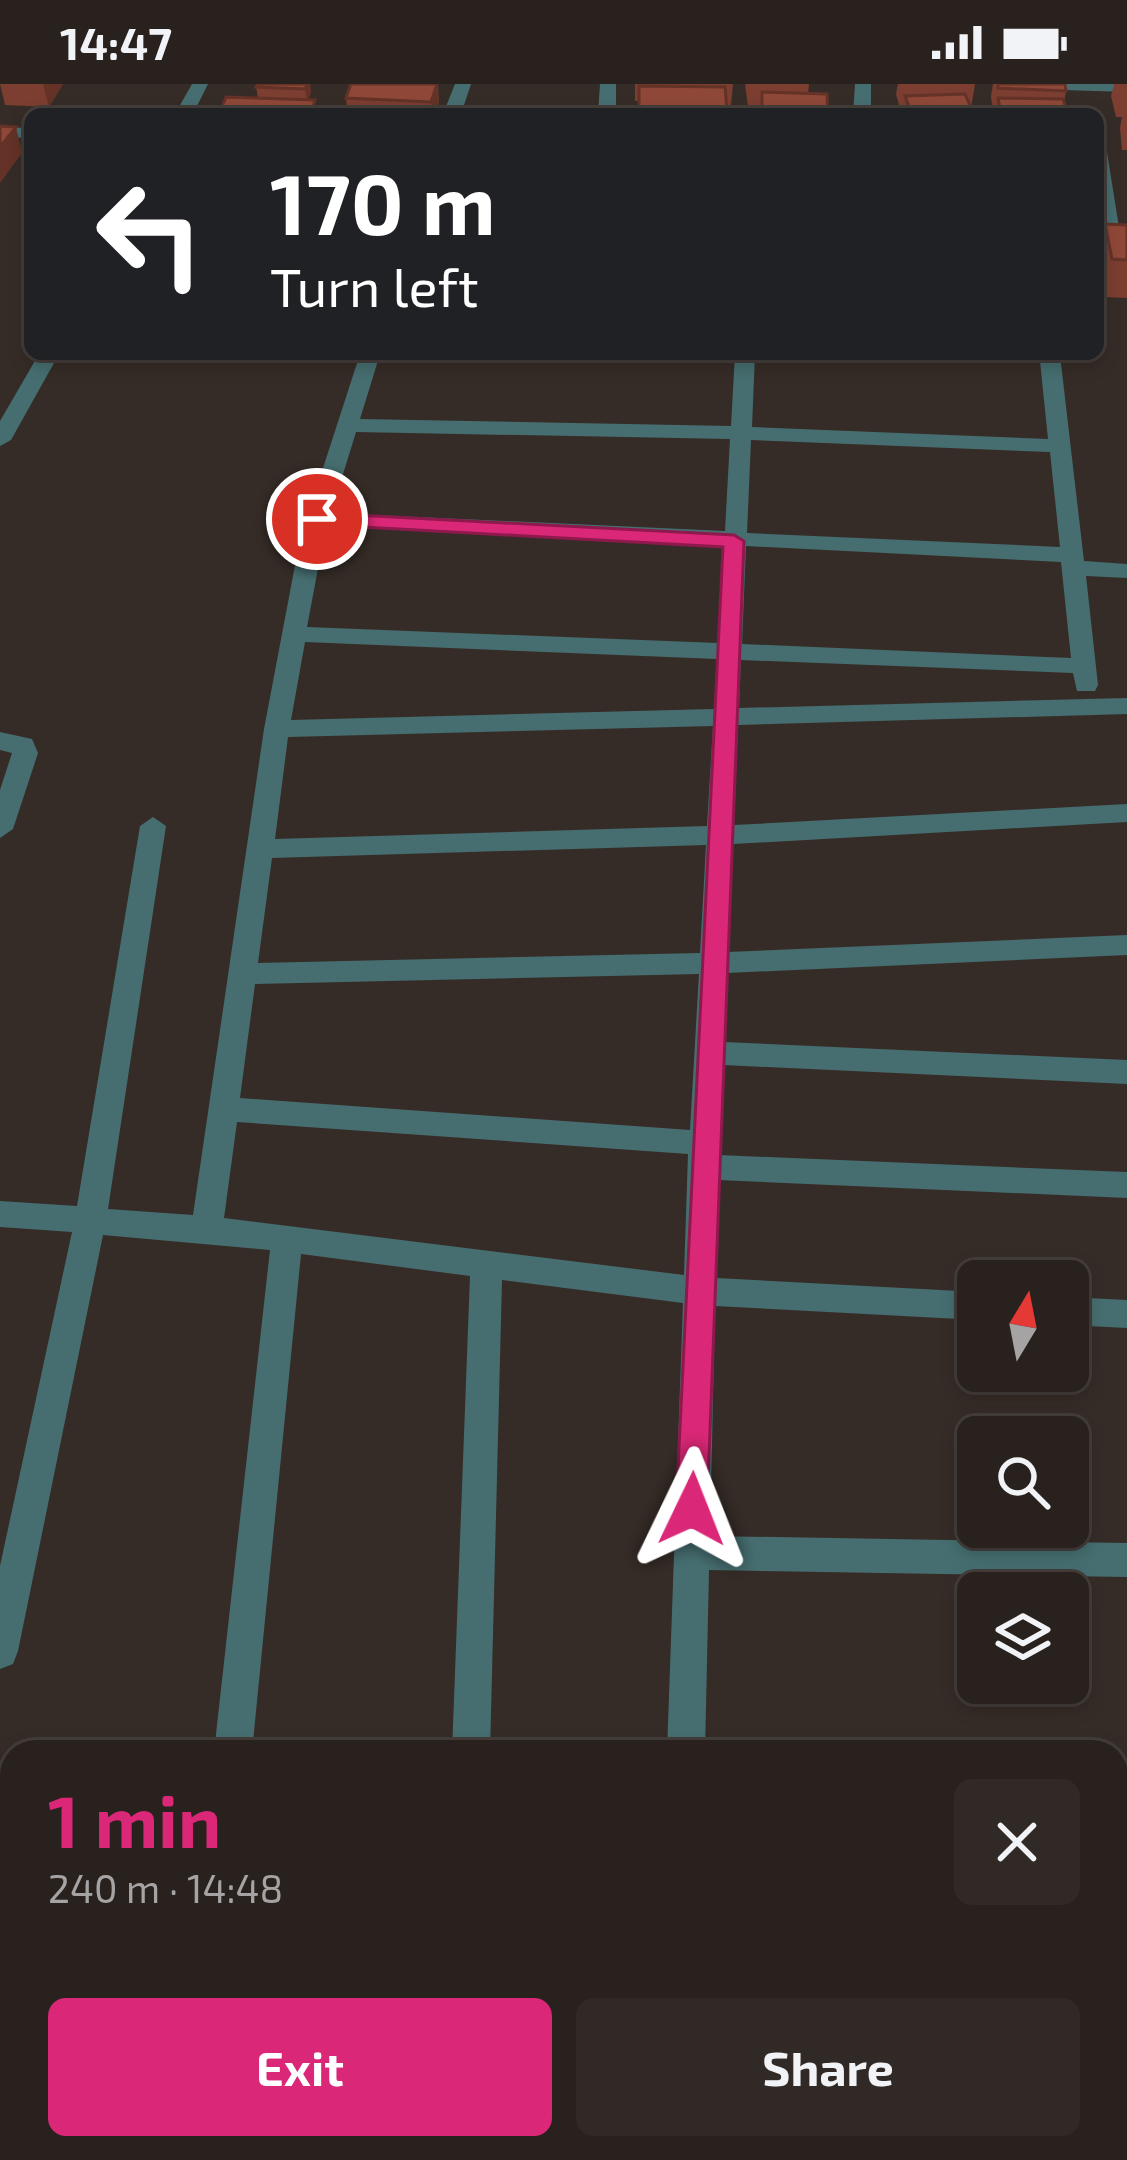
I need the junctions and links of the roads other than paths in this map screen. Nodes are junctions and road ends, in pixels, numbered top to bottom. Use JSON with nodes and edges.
{"nodes":[{"id":1,"x":1031,"y":84,"type":"edge"},
{"id":2,"x":1127,"y":87,"type":"edge"},
{"id":3,"x":1089,"y":93,"type":"edge"},
{"id":4,"x":1104,"y":187,"type":"edge"},
{"id":5,"x":1112,"y":234,"type":"edge"},
{"id":6,"x":46,"y":360,"type":"edge"},
{"id":7,"x":368,"y":360,"type":"edge"},
{"id":8,"x":745,"y":360,"type":"edge"},
{"id":9,"x":1051,"y":360,"type":"edge"},
{"id":10,"x":348,"y":425,"type":"junction"},
{"id":11,"x":740,"y":433,"type":"junction"},
{"id":12,"x":0,"y":440,"type":"edge"},
{"id":13,"x":1060,"y":446,"type":"junction"},
{"id":14,"x":317,"y":519,"type":"junction"},
{"id":15,"x":734,"y":541,"type":"junction"},
{"id":16,"x":1072,"y":561,"type":"junction"},
{"id":17,"x":1127,"y":571,"type":"edge"},
{"id":18,"x":294,"y":634,"type":"junction"},
{"id":19,"x":727,"y":652,"type":"junction"},
{"id":20,"x":1084,"y":666,"type":"junction"},
{"id":21,"x":1088,"y":706,"type":"junction"},
{"id":22,"x":1127,"y":706,"type":"edge"},
{"id":23,"x":724,"y":716,"type":"junction"},
{"id":24,"x":277,"y":729,"type":"junction"},
{"id":25,"x":0,"y":741,"type":"edge"},
{"id":26,"x":1127,"y":813,"type":"edge"},
{"id":27,"x":153,"y":826,"type":"dead end"},
{"id":28,"x":0,"y":829,"type":"edge"},
{"id":29,"x":718,"y":835,"type":"junction"},
{"id":30,"x":262,"y":849,"type":"junction"},
{"id":31,"x":1127,"y":945,"type":"edge"},
{"id":32,"x":712,"y":963,"type":"junction"},
{"id":33,"x":243,"y":974,"type":"junction"},
{"id":34,"x":709,"y":1053,"type":"junction"},
{"id":35,"x":1127,"y":1072,"type":"edge"},
{"id":36,"x":224,"y":1109,"type":"junction"},
{"id":37,"x":704,"y":1155,"type":"junction"},
{"id":38,"x":1127,"y":1185,"type":"edge"},
{"id":39,"x":0,"y":1214,"type":"edge"},
{"id":40,"x":90,"y":1221,"type":"junction"},
{"id":41,"x":207,"y":1229,"type":"junction"},
{"id":42,"x":287,"y":1240,"type":"junction"},
{"id":43,"x":486,"y":1265,"type":"junction"},
{"id":44,"x":698,"y":1291,"type":"junction"},
{"id":45,"x":957,"y":1305,"type":"edge"},
{"id":46,"x":1089,"y":1312,"type":"edge"},
{"id":47,"x":1127,"y":1314,"type":"edge"},
{"id":48,"x":690,"y":1552,"type":"junction"},
{"id":49,"x":1127,"y":1560,"type":"edge"},
{"id":50,"x":0,"y":1652,"type":"edge"},
{"id":51,"x":234,"y":1740,"type":"edge"},
{"id":52,"x":471,"y":1740,"type":"edge"},
{"id":53,"x":686,"y":1740,"type":"edge"}],
"edges":[{"from":1,"to":3,"type":"street"},
{"from":2,"to":3,"type":"street"},
{"from":4,"to":5,"type":"street"},
{"from":6,"to":12,"type":"street"},
{"from":7,"to":10,"type":"street"},
{"from":8,"to":11,"type":"street"},
{"from":9,"to":13,"type":"street"},
{"from":10,"to":11,"type":"street"},
{"from":10,"to":14,"type":"street"},
{"from":11,"to":13,"type":"street"},
{"from":11,"to":15,"type":"street"},
{"from":13,"to":16,"type":"street"},
{"from":14,"to":15,"type":"street"},
{"from":14,"to":18,"type":"street"},
{"from":15,"to":16,"type":"street"},
{"from":15,"to":19,"type":"street"},
{"from":16,"to":17,"type":"street"},
{"from":16,"to":20,"type":"street"},
{"from":18,"to":19,"type":"street"},
{"from":18,"to":24,"type":"street"},
{"from":19,"to":20,"type":"street"},
{"from":19,"to":23,"type":"street"},
{"from":20,"to":21,"type":"street"},
{"from":21,"to":22,"type":"street"},
{"from":21,"to":23,"type":"street"},
{"from":23,"to":24,"type":"street"},
{"from":23,"to":29,"type":"street"},
{"from":24,"to":30,"type":"street"},
{"from":25,"to":28,"type":"street"},
{"from":26,"to":29,"type":"street"},
{"from":27,"to":40,"type":"street"},
{"from":29,"to":30,"type":"street"},
{"from":29,"to":32,"type":"street"},
{"from":30,"to":33,"type":"street"},
{"from":31,"to":32,"type":"street"},
{"from":32,"to":33,"type":"street"},
{"from":32,"to":34,"type":"street"},
{"from":33,"to":36,"type":"street"},
{"from":34,"to":35,"type":"street"},
{"from":34,"to":37,"type":"street"},
{"from":36,"to":37,"type":"street"},
{"from":36,"to":41,"type":"street"},
{"from":37,"to":38,"type":"street"},
{"from":37,"to":44,"type":"street"},
{"from":39,"to":40,"type":"street"},
{"from":40,"to":41,"type":"street"},
{"from":40,"to":50,"type":"street"},
{"from":41,"to":42,"type":"street"},
{"from":42,"to":43,"type":"street"},
{"from":42,"to":51,"type":"street"},
{"from":43,"to":44,"type":"street"},
{"from":43,"to":52,"type":"street"},
{"from":44,"to":45,"type":"street"},
{"from":44,"to":48,"type":"street"},
{"from":46,"to":47,"type":"street"},
{"from":48,"to":49,"type":"street"},
{"from":48,"to":53,"type":"street"}]}
